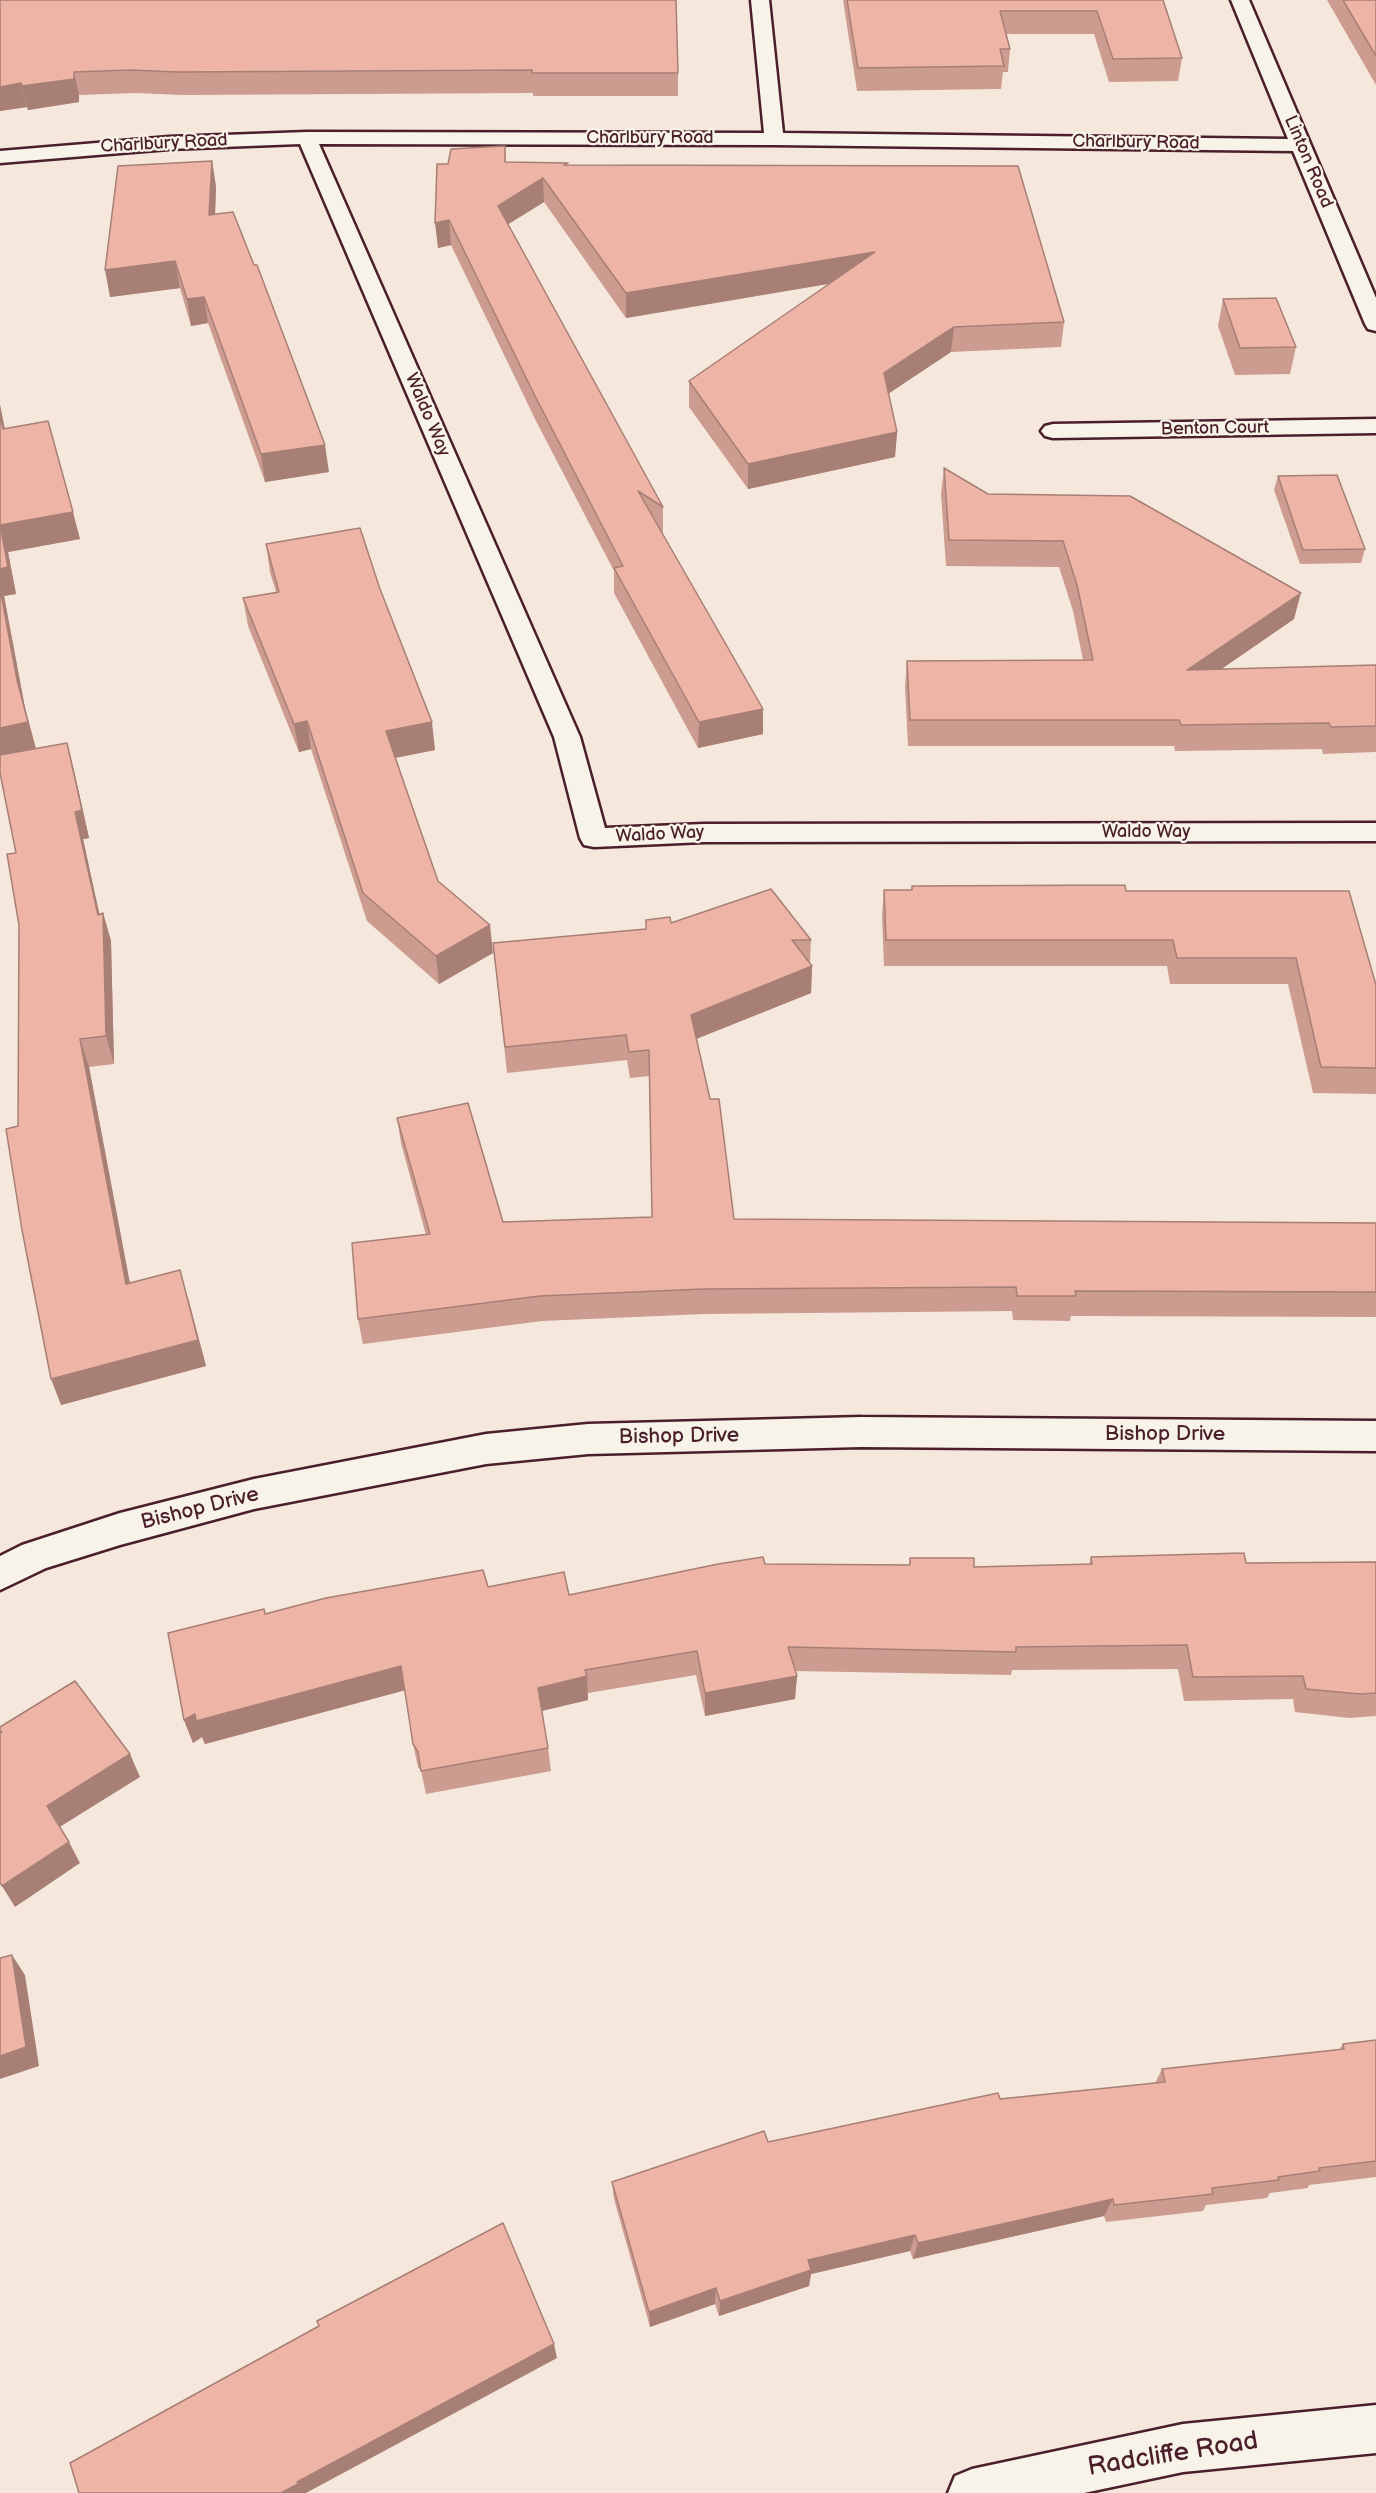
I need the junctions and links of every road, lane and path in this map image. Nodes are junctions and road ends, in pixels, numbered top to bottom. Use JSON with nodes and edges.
{"nodes":[{"id":1,"x":760,"y":0,"type":"edge"},
{"id":2,"x":1240,"y":0,"type":"edge"},
{"id":3,"x":307,"y":138,"type":"junction"},
{"id":4,"x":774,"y":139,"type":"junction"},
{"id":5,"x":1301,"y":145,"type":"junction"},
{"id":6,"x":0,"y":157,"type":"edge"},
{"id":7,"x":1376,"y":324,"type":"edge"},
{"id":8,"x":1376,"y":426,"type":"edge"},
{"id":9,"x":1053,"y":431,"type":"dead end"},
{"id":10,"x":1376,"y":832,"type":"edge"},
{"id":11,"x":1376,"y":1436,"type":"edge"},
{"id":12,"x":0,"y":1574,"type":"edge"},
{"id":13,"x":1376,"y":2429,"type":"edge"},
{"id":14,"x":972,"y":2493,"type":"edge"}],
"edges":[{"from":1,"to":4,"type":"street"},
{"from":2,"to":5,"type":"street","name":"Linton Road"},
{"from":3,"to":4,"type":"street","name":"Charlbury Road"},
{"from":3,"to":6,"type":"street","name":"Charlbury Road"},
{"from":3,"to":10,"type":"street","name":"Waldo Way"},
{"from":4,"to":5,"type":"street","name":"Charlbury Road"},
{"from":5,"to":7,"type":"street","name":"Linton Road"},
{"from":8,"to":9,"type":"street","name":"Benton Court"},
{"from":11,"to":12,"type":"street","name":"Bishop Drive"},
{"from":13,"to":14,"type":"street","name":"Radcliffe Road"}]}
